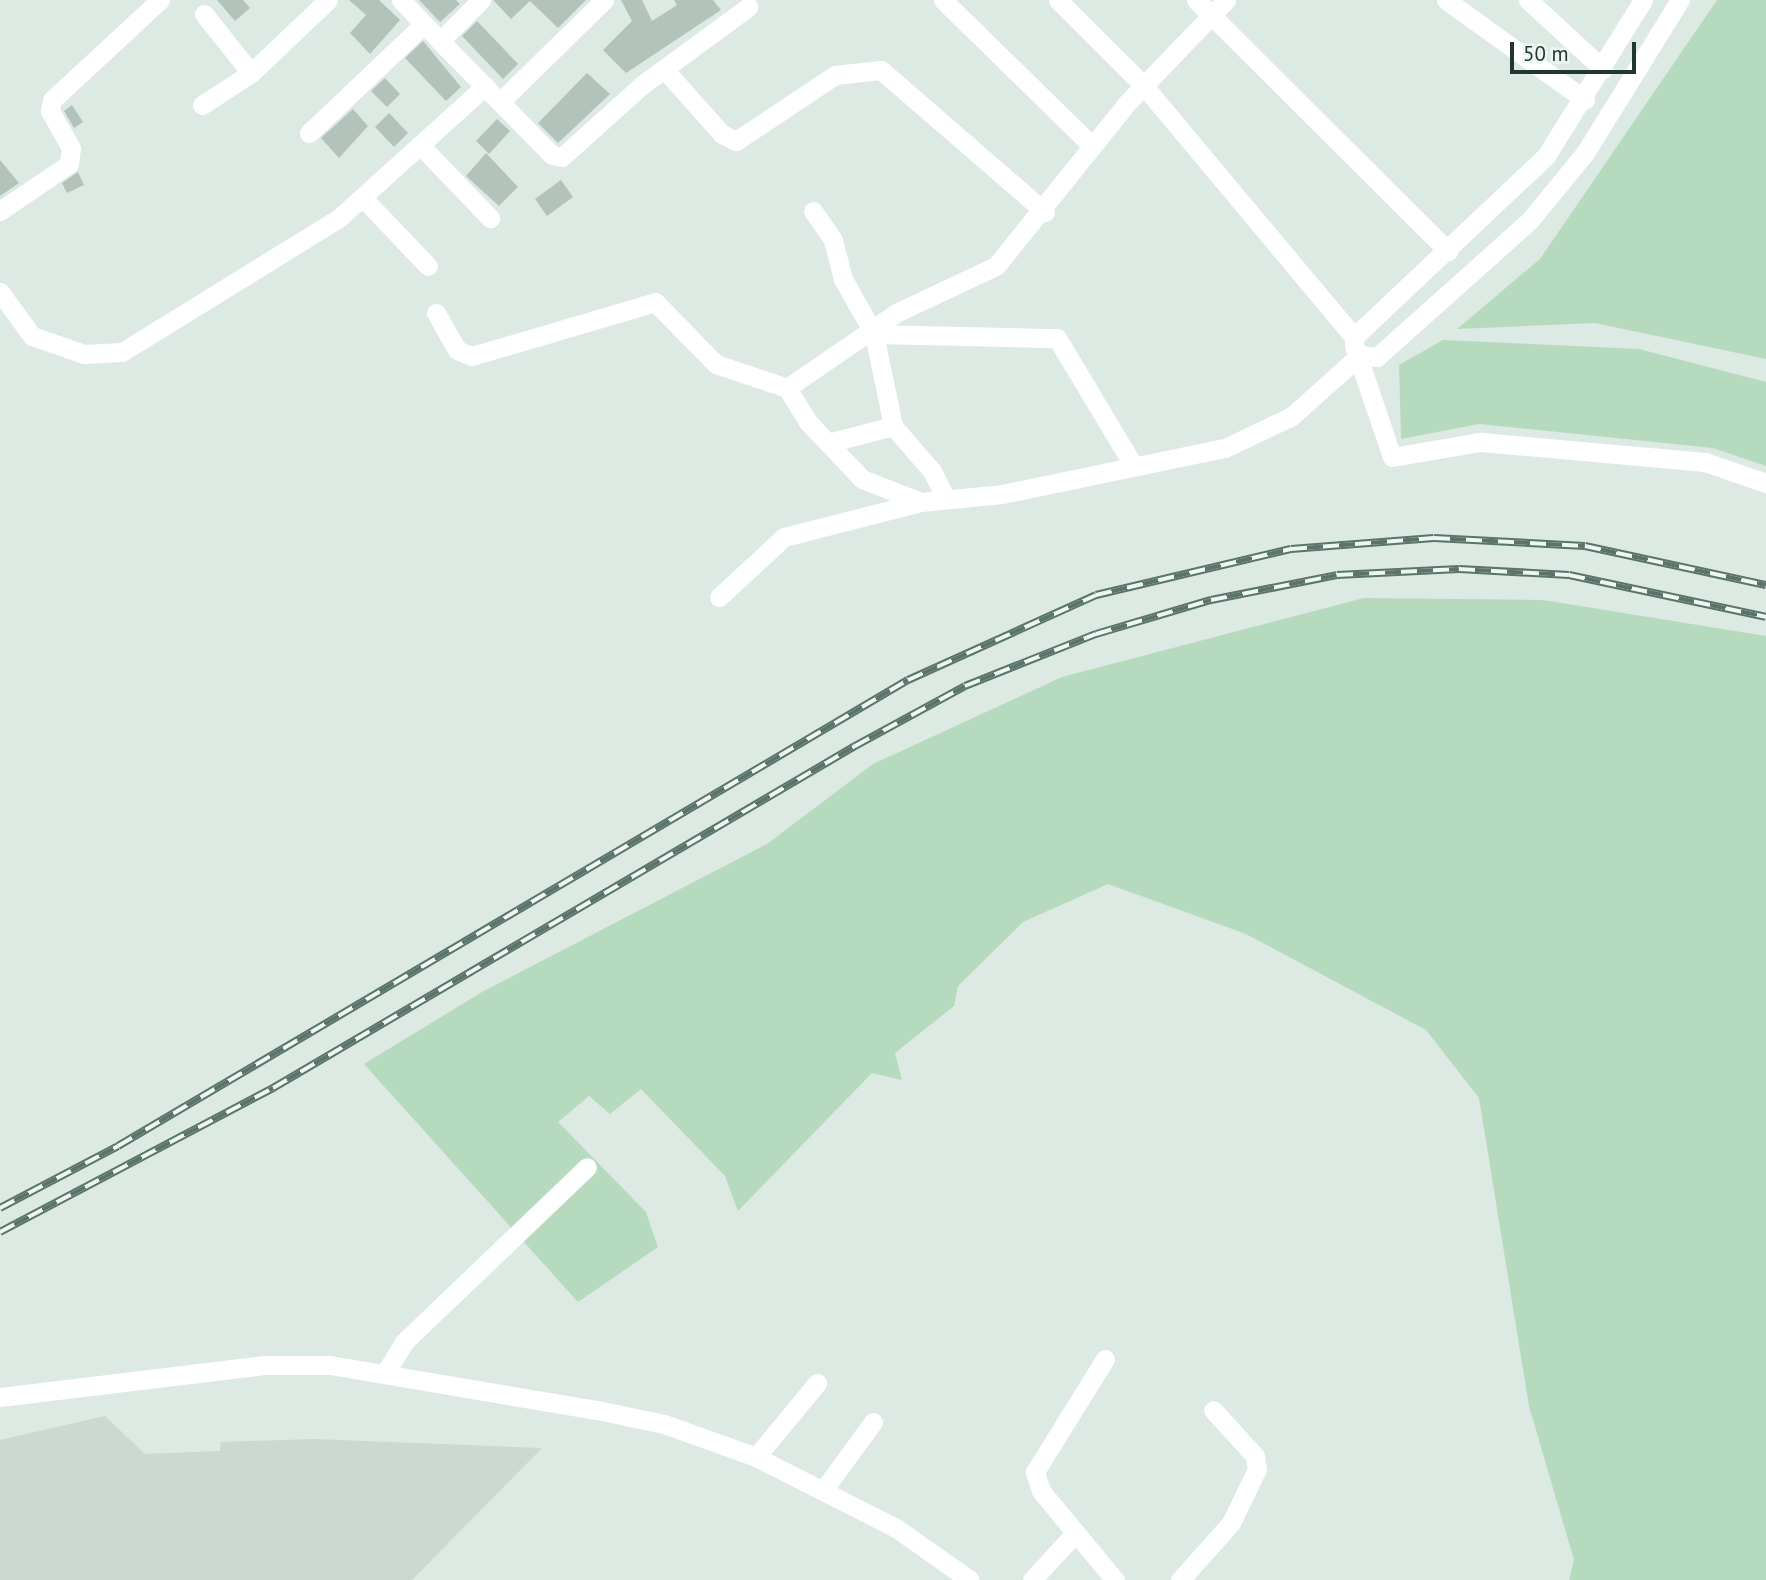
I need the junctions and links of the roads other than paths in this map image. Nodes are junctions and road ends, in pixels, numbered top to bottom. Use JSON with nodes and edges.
{"nodes":[{"id":1,"x":160,"y":0,"type":"edge"},
{"id":2,"x":328,"y":0,"type":"edge"},
{"id":3,"x":401,"y":0,"type":"edge"},
{"id":4,"x":481,"y":0,"type":"edge"},
{"id":5,"x":604,"y":0,"type":"edge"},
{"id":6,"x":943,"y":0,"type":"edge"},
{"id":7,"x":1058,"y":0,"type":"edge"},
{"id":8,"x":1196,"y":0,"type":"edge"},
{"id":9,"x":1226,"y":0,"type":"edge"},
{"id":10,"x":1446,"y":0,"type":"edge"},
{"id":11,"x":1528,"y":0,"type":"edge"},
{"id":12,"x":1643,"y":0,"type":"edge"},
{"id":13,"x":1680,"y":0,"type":"edge"},
{"id":14,"x":748,"y":6,"type":"dead end"},
{"id":15,"x":204,"y":14,"type":"dead end"},
{"id":16,"x":1210,"y":16,"type":"junction"},
{"id":17,"x":424,"y":24,"type":"junction"},
{"id":18,"x":440,"y":41,"type":"junction"},
{"id":19,"x":664,"y":69,"type":"junction"},
{"id":20,"x":1603,"y":69,"type":"junction"},
{"id":21,"x":251,"y":73,"type":"junction"},
{"id":22,"x":485,"y":86,"type":"junction"},
{"id":23,"x":1143,"y":86,"type":"junction"},
{"id":24,"x":1585,"y":100,"type":"junction"},
{"id":25,"x":500,"y":101,"type":"junction"},
{"id":26,"x":202,"y":105,"type":"dead end"},
{"id":27,"x":309,"y":133,"type":"dead end"},
{"id":28,"x":1091,"y":145,"type":"junction"},
{"id":29,"x":421,"y":146,"type":"junction"},
{"id":30,"x":363,"y":198,"type":"junction"},
{"id":31,"x":0,"y":211,"type":"edge"},
{"id":32,"x":813,"y":211,"type":"dead end"},
{"id":33,"x":1045,"y":212,"type":"junction"},
{"id":34,"x":490,"y":218,"type":"dead end"},
{"id":35,"x":1448,"y":251,"type":"junction"},
{"id":36,"x":428,"y":266,"type":"dead end"},
{"id":37,"x":0,"y":292,"type":"edge"},
{"id":38,"x":436,"y":313,"type":"dead end"},
{"id":39,"x":0,"y":320,"type":"edge"},
{"id":40,"x":20,"y":323,"type":"junction"},
{"id":41,"x":874,"y":334,"type":"junction"},
{"id":42,"x":1357,"y":346,"type":"junction"},
{"id":43,"x":787,"y":388,"type":"junction"},
{"id":44,"x":893,"y":426,"type":"junction"},
{"id":45,"x":828,"y":443,"type":"junction"},
{"id":46,"x":1133,"y":465,"type":"junction"},
{"id":47,"x":1766,"y":483,"type":"edge"},
{"id":48,"x":946,"y":499,"type":"junction"},
{"id":49,"x":921,"y":502,"type":"junction"},
{"id":50,"x":719,"y":597,"type":"dead end"},
{"id":51,"x":587,"y":1167,"type":"dead end"},
{"id":52,"x":1105,"y":1359,"type":"dead end"},
{"id":53,"x":385,"y":1373,"type":"junction"},
{"id":54,"x":817,"y":1383,"type":"dead end"},
{"id":55,"x":0,"y":1397,"type":"edge"},
{"id":56,"x":1213,"y":1410,"type":"dead end"},
{"id":57,"x":873,"y":1422,"type":"dead end"},
{"id":58,"x":756,"y":1457,"type":"junction"},
{"id":59,"x":824,"y":1489,"type":"junction"},
{"id":60,"x":1075,"y":1534,"type":"junction"},
{"id":61,"x":970,"y":1580,"type":"edge"},
{"id":62,"x":1032,"y":1580,"type":"edge"},
{"id":63,"x":1115,"y":1580,"type":"edge"},
{"id":64,"x":1180,"y":1580,"type":"edge"}],
"edges":[{"from":1,"to":31,"type":"street"},
{"from":2,"to":21,"type":"street"},
{"from":3,"to":17,"type":"street"},
{"from":4,"to":18,"type":"street"},
{"from":5,"to":25,"type":"street"},
{"from":6,"to":28,"type":"street"},
{"from":7,"to":23,"type":"street"},
{"from":8,"to":16,"type":"street"},
{"from":9,"to":16,"type":"street"},
{"from":10,"to":24,"type":"street"},
{"from":11,"to":20,"type":"street"},
{"from":12,"to":20,"type":"street"},
{"from":13,"to":42,"type":"street"},
{"from":14,"to":19,"type":"street"},
{"from":15,"to":21,"type":"street"},
{"from":16,"to":23,"type":"street"},
{"from":16,"to":35,"type":"street"},
{"from":17,"to":18,"type":"street"},
{"from":17,"to":27,"type":"street"},
{"from":18,"to":22,"type":"street"},
{"from":19,"to":25,"type":"street"},
{"from":19,"to":33,"type":"street"},
{"from":20,"to":24,"type":"street"},
{"from":21,"to":26,"type":"street"},
{"from":22,"to":25,"type":"street"},
{"from":22,"to":29,"type":"street"},
{"from":23,"to":28,"type":"street"},
{"from":23,"to":42,"type":"street"},
{"from":24,"to":35,"type":"street"},
{"from":28,"to":33,"type":"street"},
{"from":29,"to":30,"type":"street"},
{"from":29,"to":34,"type":"street"},
{"from":30,"to":36,"type":"street"},
{"from":30,"to":40,"type":"street"},
{"from":32,"to":41,"type":"street"},
{"from":33,"to":41,"type":"street"},
{"from":35,"to":42,"type":"street"},
{"from":37,"to":40,"type":"street"},
{"from":38,"to":43,"type":"street"},
{"from":39,"to":40,"type":"street"},
{"from":41,"to":43,"type":"street"},
{"from":41,"to":44,"type":"street"},
{"from":41,"to":46,"type":"street"},
{"from":42,"to":46,"type":"street"},
{"from":42,"to":47,"type":"street"},
{"from":43,"to":45,"type":"street"},
{"from":44,"to":45,"type":"street"},
{"from":44,"to":48,"type":"street"},
{"from":45,"to":49,"type":"street"},
{"from":46,"to":48,"type":"street"},
{"from":48,"to":49,"type":"street"},
{"from":49,"to":50,"type":"street"},
{"from":51,"to":53,"type":"street"},
{"from":52,"to":60,"type":"street"},
{"from":53,"to":55,"type":"street"},
{"from":53,"to":58,"type":"street"},
{"from":54,"to":58,"type":"street"},
{"from":56,"to":64,"type":"street"},
{"from":57,"to":59,"type":"street"},
{"from":58,"to":59,"type":"street"},
{"from":59,"to":61,"type":"street"},
{"from":60,"to":62,"type":"street"},
{"from":60,"to":63,"type":"street"}]}
